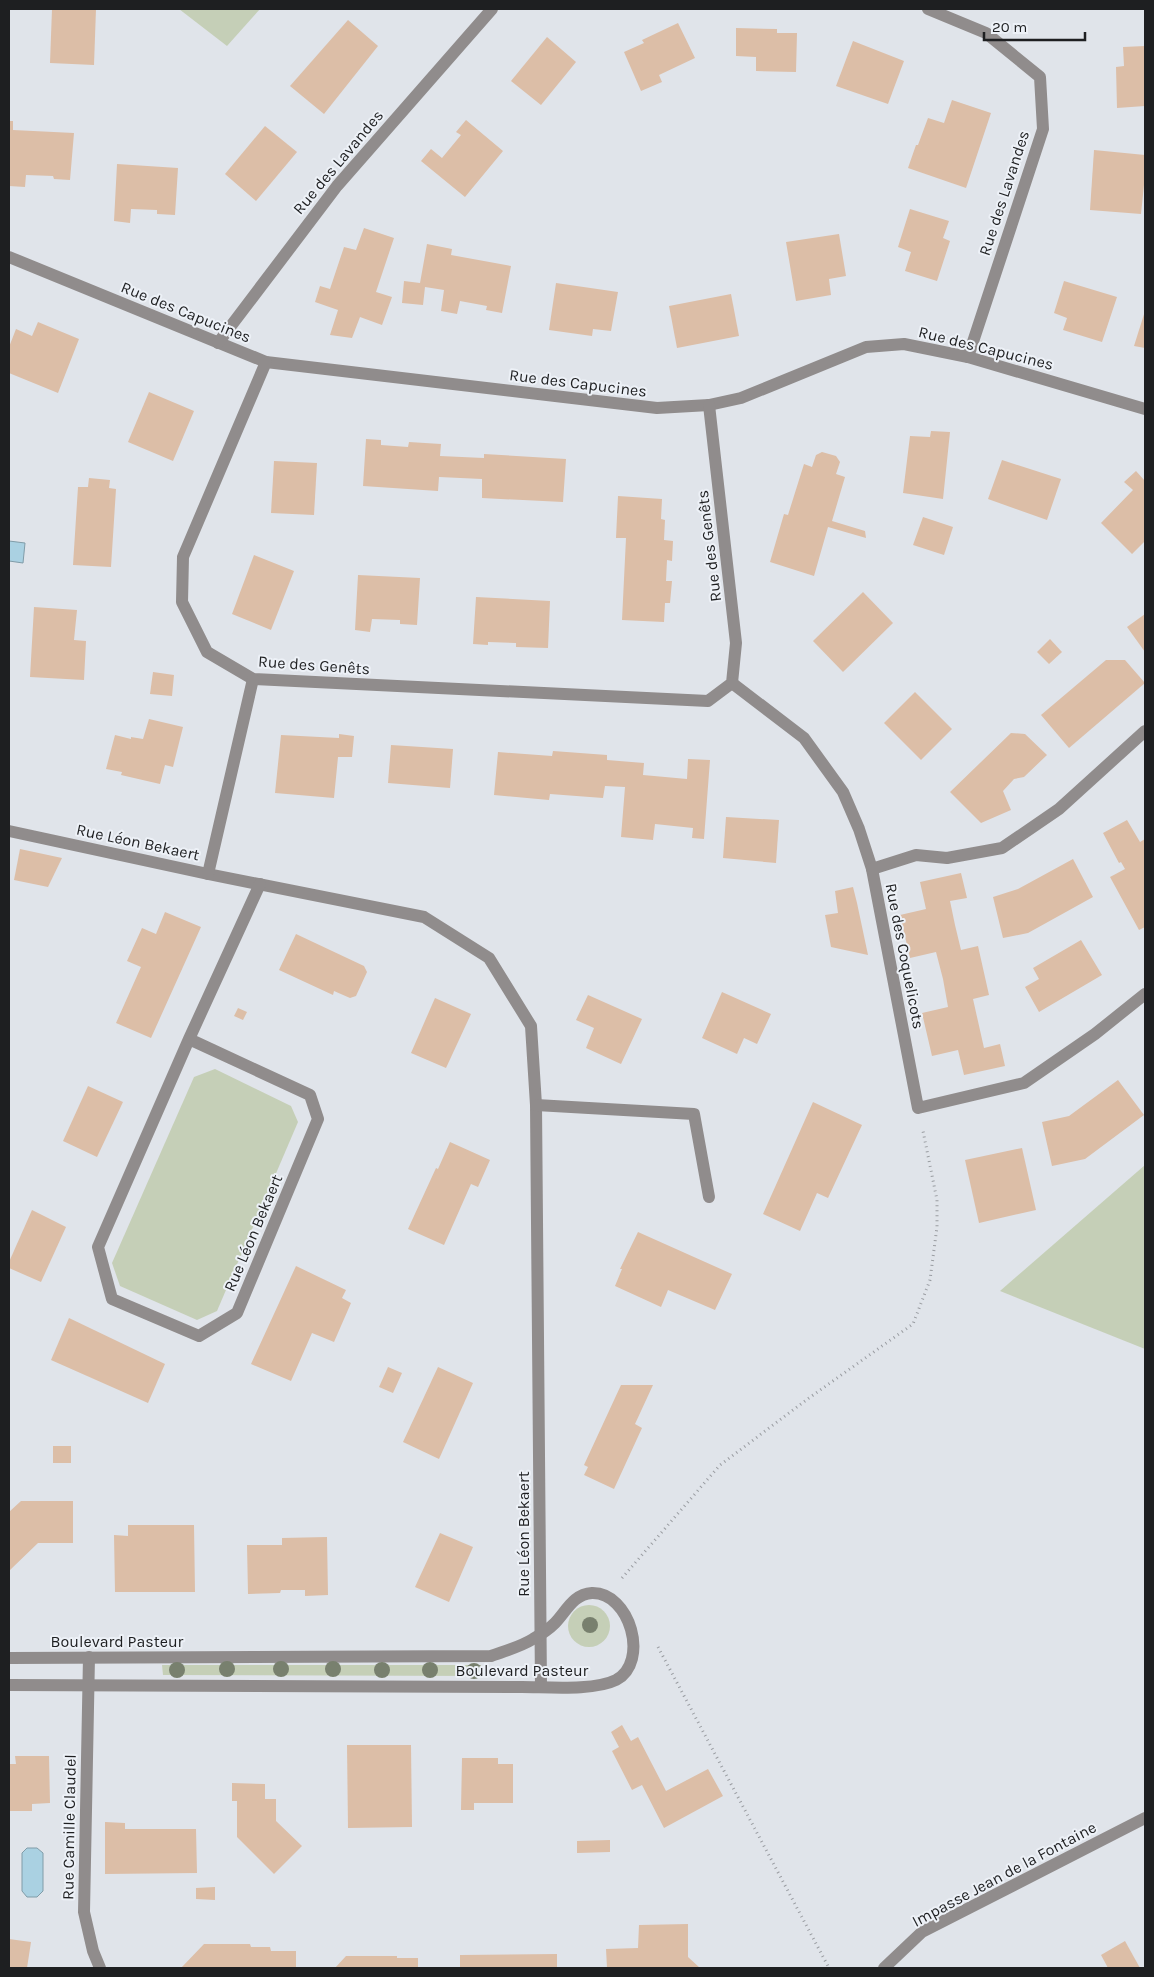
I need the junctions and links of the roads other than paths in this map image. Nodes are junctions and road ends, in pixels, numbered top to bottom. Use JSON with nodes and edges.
{"nodes":[{"id":1,"x":492,"y":9,"type":"edge"},
{"id":2,"x":928,"y":9,"type":"edge"},
{"id":3,"x":9,"y":257,"type":"edge"},
{"id":4,"x":218,"y":343,"type":"junction"},
{"id":5,"x":968,"y":357,"type":"junction"},
{"id":6,"x":266,"y":362,"type":"junction"},
{"id":7,"x":709,"y":405,"type":"junction"},
{"id":8,"x":1145,"y":409,"type":"edge"},
{"id":9,"x":254,"y":680,"type":"junction"},
{"id":10,"x":732,"y":683,"type":"junction"},
{"id":11,"x":1145,"y":731,"type":"edge"},
{"id":12,"x":9,"y":831,"type":"edge"},
{"id":13,"x":872,"y":869,"type":"junction"},
{"id":14,"x":208,"y":874,"type":"junction"},
{"id":15,"x":260,"y":884,"type":"junction"},
{"id":16,"x":1145,"y":994,"type":"edge"},
{"id":17,"x":189,"y":1039,"type":"junction"},
{"id":18,"x":536,"y":1105,"type":"junction"},
{"id":19,"x":709,"y":1197,"type":"dead end"},
{"id":20,"x":540,"y":1634,"type":"junction"},
{"id":21,"x":89,"y":1657,"type":"junction"},
{"id":22,"x":9,"y":1658,"type":"edge"},
{"id":23,"x":9,"y":1684,"type":"edge"},
{"id":24,"x":89,"y":1684,"type":"junction"},
{"id":25,"x":541,"y":1687,"type":"junction"},
{"id":26,"x":1145,"y":1818,"type":"edge"},
{"id":27,"x":100,"y":1968,"type":"edge"},
{"id":28,"x":884,"y":1968,"type":"edge"}],
"edges":[{"from":1,"to":4,"type":"street","name":"Rue des Lavandes"},
{"from":2,"to":5,"type":"street","name":"Rue des Lavandes"},
{"from":3,"to":4,"type":"street","name":"Rue des Capucines"},
{"from":4,"to":6,"type":"street","name":"Rue des Capucines"},
{"from":5,"to":7,"type":"street","name":"Rue des Capucines"},
{"from":5,"to":8,"type":"street","name":"Rue des Capucines"},
{"from":6,"to":7,"type":"street","name":"Rue des Capucines"},
{"from":6,"to":9,"type":"street","name":"Rue des Genêts"},
{"from":7,"to":10,"type":"street","name":"Rue des Genêts"},
{"from":9,"to":10,"type":"street","name":"Rue des Genêts"},
{"from":9,"to":14,"type":"street"},
{"from":10,"to":13,"type":"street"},
{"from":11,"to":13,"type":"street","name":"Rue des Coquelicots"},
{"from":12,"to":14,"type":"street","name":"Rue Léon Bekaert"},
{"from":13,"to":16,"type":"street","name":"Rue des Coquelicots"},
{"from":14,"to":15,"type":"street","name":"Rue Léon Bekaert"},
{"from":15,"to":17,"type":"street","name":"Rue Léon Bekaert"},
{"from":15,"to":18,"type":"street","name":"Rue Léon Bekaert"},
{"from":17,"to":17,"type":"street","name":"Rue Léon Bekaert"},
{"from":18,"to":19,"type":"street"},
{"from":18,"to":20,"type":"street","name":"Rue Léon Bekaert"},
{"from":20,"to":21,"type":"street","name":"Boulevard Pasteur"},
{"from":20,"to":25,"type":"street"},
{"from":20,"to":25,"type":"street","name":"Boulevard Pasteur"},
{"from":21,"to":22,"type":"street","name":"Boulevard Pasteur"},
{"from":21,"to":24,"type":"street","name":"Rue Camille Claudel"},
{"from":23,"to":24,"type":"street","name":"Boulevard Pasteur"},
{"from":24,"to":25,"type":"street","name":"Boulevard Pasteur"},
{"from":24,"to":27,"type":"street","name":"Rue Camille Claudel"},
{"from":26,"to":28,"type":"street","name":"Impasse Jean de la Fontaine"}]}
